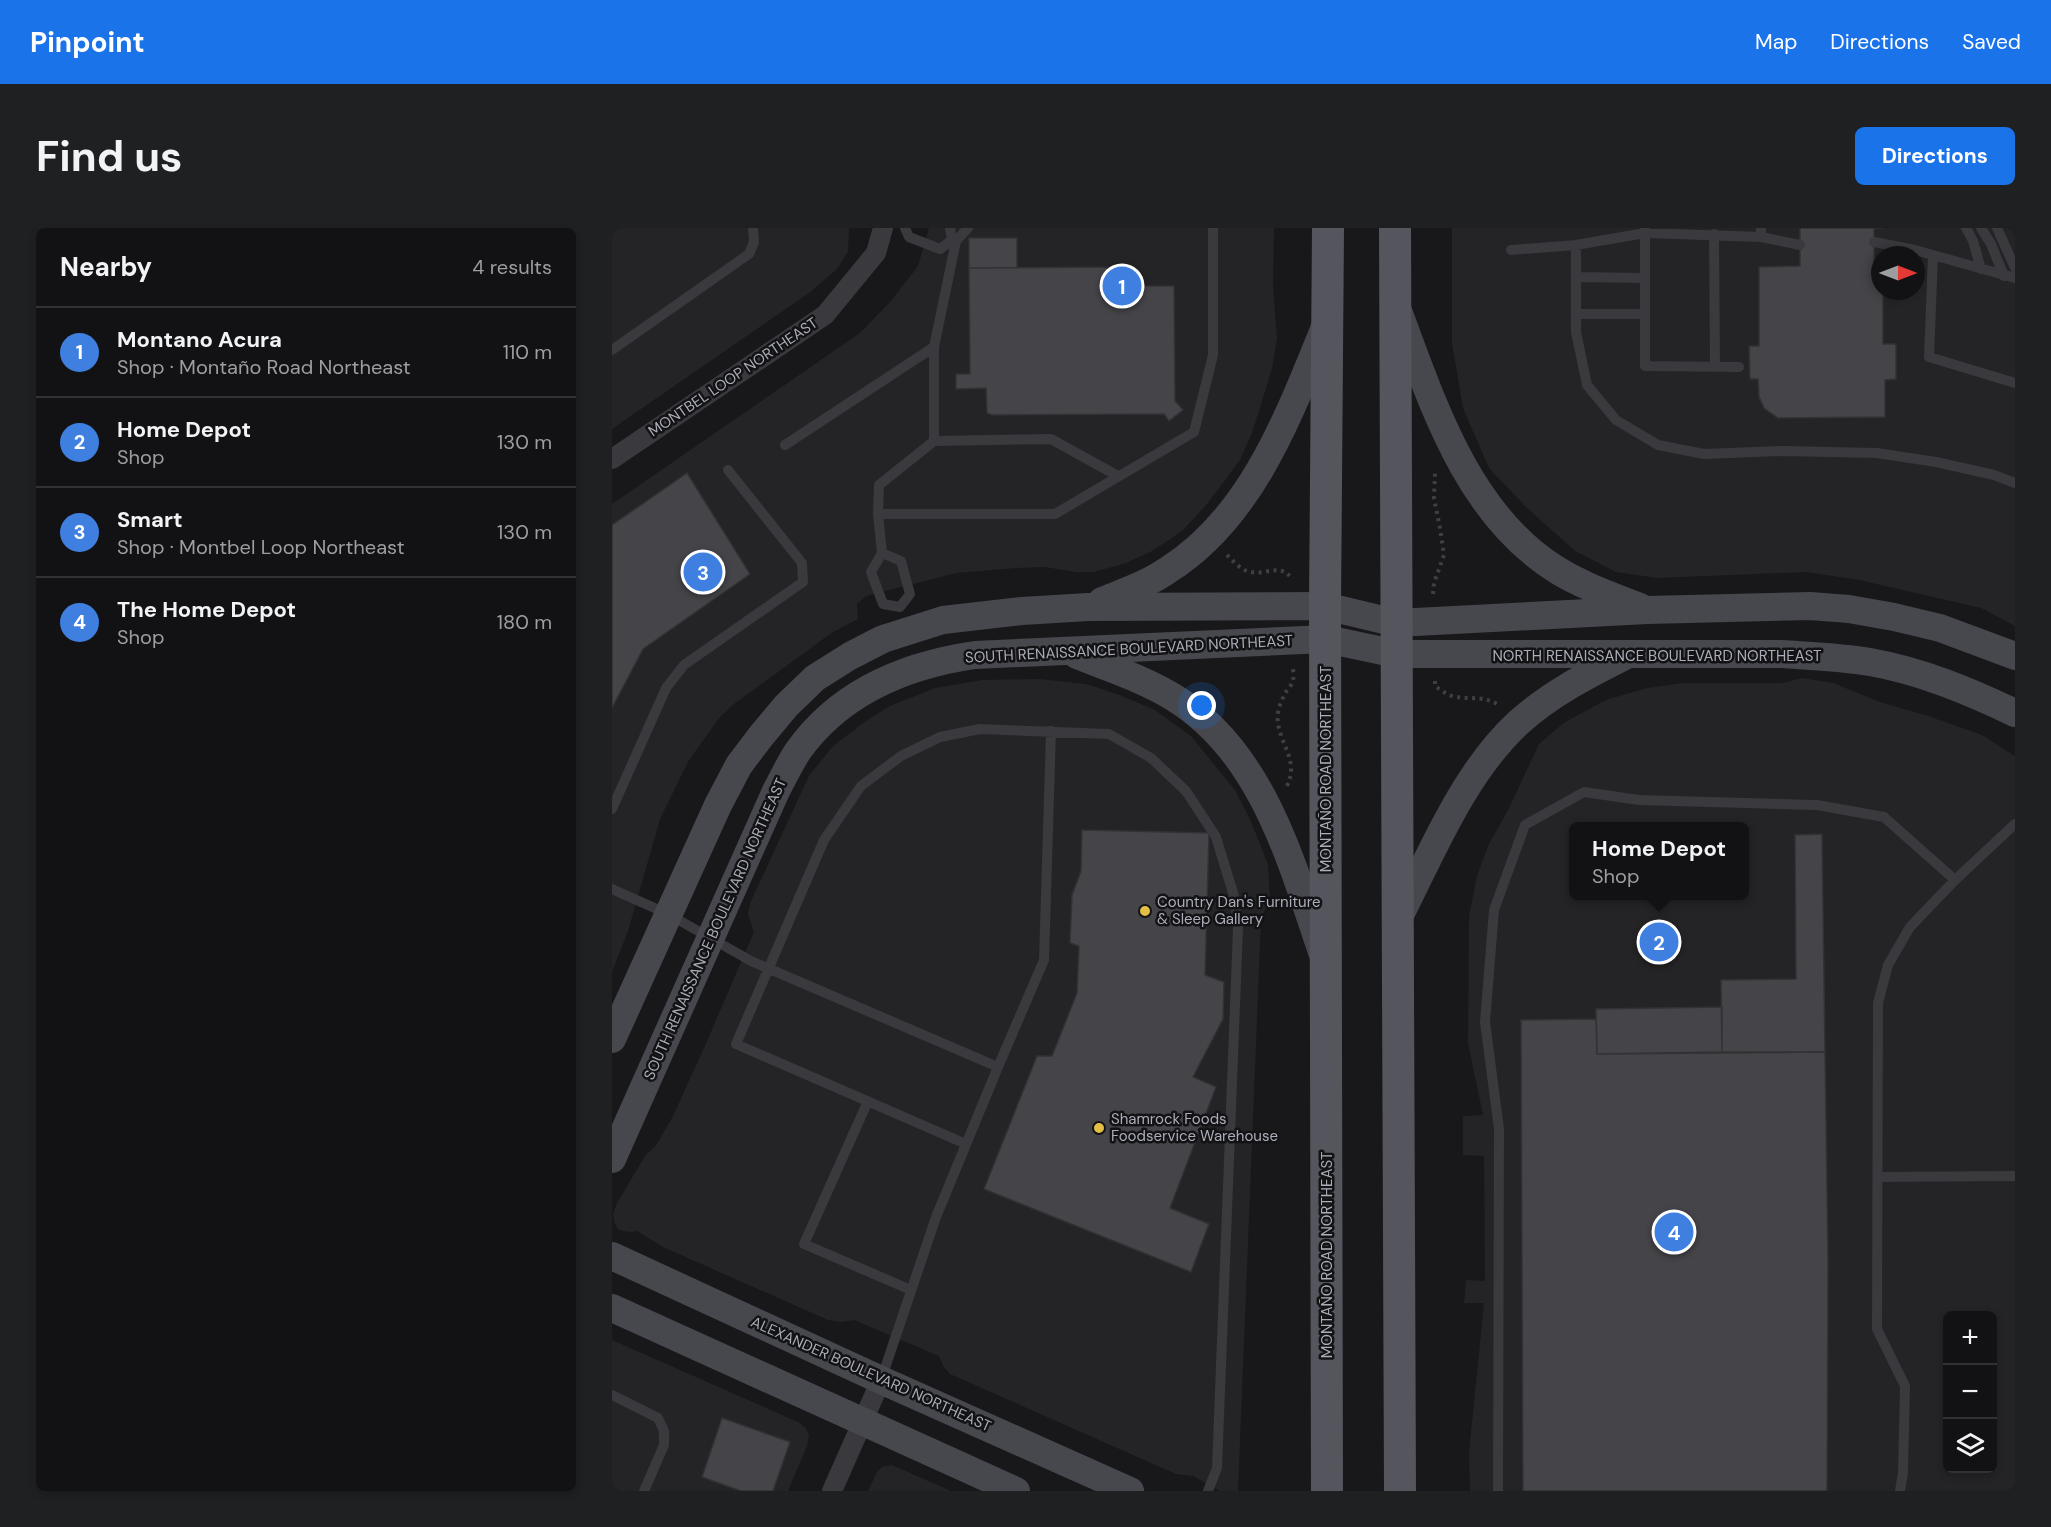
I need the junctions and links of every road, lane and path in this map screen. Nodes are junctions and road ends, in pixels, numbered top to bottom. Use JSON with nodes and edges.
{"nodes":[{"id":1,"x":753,"y":228,"type":"edge"},
{"id":2,"x":883,"y":228,"type":"edge"},
{"id":3,"x":905,"y":228,"type":"edge"},
{"id":4,"x":950,"y":228,"type":"edge"},
{"id":5,"x":968,"y":228,"type":"edge"},
{"id":6,"x":1213,"y":228,"type":"edge"},
{"id":7,"x":1328,"y":228,"type":"edge"},
{"id":8,"x":1395,"y":228,"type":"edge"},
{"id":9,"x":1966,"y":228,"type":"edge"},
{"id":10,"x":1981,"y":228,"type":"edge"},
{"id":11,"x":1997,"y":228,"type":"edge"},
{"id":12,"x":1645,"y":230,"type":"edge"},
{"id":13,"x":1709,"y":232,"type":"edge"},
{"id":14,"x":1761,"y":232,"type":"edge"},
{"id":15,"x":954,"y":240,"type":"junction"},
{"id":16,"x":1874,"y":242,"type":"dead end"},
{"id":17,"x":1576,"y":245,"type":"junction"},
{"id":18,"x":1800,"y":245,"type":"dead end"},
{"id":19,"x":1511,"y":250,"type":"dead end"},
{"id":20,"x":1933,"y":255,"type":"junction"},
{"id":21,"x":2015,"y":268,"type":"edge"},
{"id":22,"x":1981,"y":269,"type":"junction"},
{"id":23,"x":1576,"y":277,"type":"junction"},
{"id":24,"x":2010,"y":277,"type":"edge"},
{"id":25,"x":1645,"y":278,"type":"junction"},
{"id":26,"x":1396,"y":303,"type":"junction"},
{"id":27,"x":1576,"y":314,"type":"junction"},
{"id":28,"x":1645,"y":314,"type":"junction"},
{"id":29,"x":1327,"y":322,"type":"junction"},
{"id":30,"x":934,"y":348,"type":"junction"},
{"id":31,"x":612,"y":350,"type":"edge"},
{"id":32,"x":1715,"y":366,"type":"junction"},
{"id":33,"x":1739,"y":367,"type":"dead end"},
{"id":34,"x":2015,"y":383,"type":"edge"},
{"id":35,"x":934,"y":441,"type":"junction"},
{"id":36,"x":785,"y":446,"type":"dead end"},
{"id":37,"x":612,"y":459,"type":"edge"},
{"id":38,"x":1440,"y":464,"type":"dead end"},
{"id":39,"x":728,"y":470,"type":"dead end"},
{"id":40,"x":1118,"y":476,"type":"junction"},
{"id":41,"x":2015,"y":483,"type":"edge"},
{"id":42,"x":878,"y":514,"type":"junction"},
{"id":43,"x":1223,"y":551,"type":"dead end"},
{"id":44,"x":882,"y":553,"type":"junction"},
{"id":45,"x":1291,"y":584,"type":"dead end"},
{"id":46,"x":1433,"y":597,"type":"dead end"},
{"id":47,"x":1325,"y":606,"type":"junction"},
{"id":48,"x":1088,"y":607,"type":"junction"},
{"id":49,"x":1647,"y":610,"type":"junction"},
{"id":50,"x":905,"y":619,"type":"junction"},
{"id":51,"x":1396,"y":623,"type":"junction"},
{"id":52,"x":1326,"y":639,"type":"junction"},
{"id":53,"x":1070,"y":652,"type":"junction"},
{"id":54,"x":1397,"y":654,"type":"junction"},
{"id":55,"x":1627,"y":655,"type":"junction"},
{"id":56,"x":1293,"y":656,"type":"dead end"},
{"id":57,"x":2015,"y":656,"type":"edge"},
{"id":58,"x":1434,"y":678,"type":"dead end"},
{"id":59,"x":1506,"y":710,"type":"dead end"},
{"id":60,"x":2015,"y":713,"type":"edge"},
{"id":61,"x":1051,"y":731,"type":"junction"},
{"id":62,"x":1285,"y":790,"type":"dead end"},
{"id":63,"x":612,"y":809,"type":"edge"},
{"id":64,"x":2015,"y":824,"type":"edge"},
{"id":65,"x":1955,"y":880,"type":"junction"},
{"id":66,"x":612,"y":889,"type":"edge"},
{"id":67,"x":668,"y":914,"type":"junction"},
{"id":68,"x":1399,"y":917,"type":"junction"},
{"id":69,"x":710,"y":936,"type":"junction"},
{"id":70,"x":1326,"y":964,"type":"junction"},
{"id":71,"x":769,"y":968,"type":"junction"},
{"id":72,"x":612,"y":1039,"type":"edge"},
{"id":73,"x":998,"y":1066,"type":"junction"},
{"id":74,"x":868,"y":1101,"type":"junction"},
{"id":75,"x":966,"y":1144,"type":"junction"},
{"id":76,"x":612,"y":1159,"type":"edge"},
{"id":77,"x":2015,"y":1176,"type":"edge"},
{"id":78,"x":1878,"y":1177,"type":"junction"},
{"id":79,"x":612,"y":1256,"type":"edge"},
{"id":80,"x":911,"y":1290,"type":"junction"},
{"id":81,"x":612,"y":1308,"type":"edge"},
{"id":82,"x":881,"y":1380,"type":"junction"},
{"id":83,"x":612,"y":1395,"type":"edge"},
{"id":84,"x":863,"y":1423,"type":"junction"},
{"id":85,"x":644,"y":1491,"type":"edge"},
{"id":86,"x":832,"y":1491,"type":"edge"},
{"id":87,"x":1016,"y":1491,"type":"edge"},
{"id":88,"x":1130,"y":1491,"type":"edge"},
{"id":89,"x":1208,"y":1491,"type":"edge"},
{"id":90,"x":1327,"y":1491,"type":"edge"},
{"id":91,"x":1400,"y":1491,"type":"edge"},
{"id":92,"x":1498,"y":1491,"type":"edge"},
{"id":93,"x":1900,"y":1491,"type":"edge"}],
"edges":[{"from":1,"to":31,"type":"lane"},
{"from":2,"to":37,"type":"street","name":"MONTBEL LOOP NORTHEAST"},
{"from":3,"to":15,"type":"lane"},
{"from":4,"to":15,"type":"lane"},
{"from":5,"to":15,"type":"lane"},
{"from":6,"to":40,"type":"lane"},
{"from":7,"to":29,"type":"main road","name":"MONTAÑO ROAD NORTHEAST"},
{"from":8,"to":26,"type":"main road"},
{"from":9,"to":22,"type":"lane"},
{"from":10,"to":24,"type":"lane"},
{"from":11,"to":21,"type":"lane"},
{"from":12,"to":13,"type":"lane"},
{"from":12,"to":17,"type":"lane"},
{"from":12,"to":25,"type":"lane"},
{"from":13,"to":14,"type":"lane"},
{"from":13,"to":32,"type":"lane"},
{"from":14,"to":18,"type":"lane"},
{"from":15,"to":30,"type":"lane"},
{"from":16,"to":20,"type":"lane"},
{"from":17,"to":19,"type":"lane"},
{"from":17,"to":23,"type":"lane"},
{"from":20,"to":22,"type":"lane"},
{"from":20,"to":34,"type":"lane"},
{"from":22,"to":24,"type":"lane"},
{"from":23,"to":25,"type":"lane"},
{"from":23,"to":27,"type":"lane"},
{"from":25,"to":28,"type":"lane"},
{"from":26,"to":49,"type":"street"},
{"from":26,"to":51,"type":"main road"},
{"from":27,"to":28,"type":"lane"},
{"from":27,"to":41,"type":"lane"},
{"from":28,"to":32,"type":"lane"},
{"from":29,"to":47,"type":"main road","name":"MONTAÑO ROAD NORTHEAST"},
{"from":29,"to":48,"type":"street"},
{"from":30,"to":35,"type":"lane"},
{"from":30,"to":36,"type":"lane"},
{"from":32,"to":33,"type":"lane"},
{"from":35,"to":40,"type":"lane"},
{"from":35,"to":42,"type":"lane"},
{"from":38,"to":46,"type":"path"},
{"from":39,"to":63,"type":"lane"},
{"from":40,"to":42,"type":"lane"},
{"from":42,"to":44,"type":"lane"},
{"from":43,"to":45,"type":"path"},
{"from":44,"to":50,"type":"lane"},
{"from":44,"to":50,"type":"lane"},
{"from":47,"to":48,"type":"street"},
{"from":47,"to":51,"type":"street"},
{"from":47,"to":52,"type":"main road","name":"MONTAÑO ROAD NORTHEAST"},
{"from":48,"to":50,"type":"street"},
{"from":49,"to":51,"type":"street"},
{"from":49,"to":57,"type":"street"},
{"from":50,"to":67,"type":"street"},
{"from":51,"to":54,"type":"main road"},
{"from":52,"to":53,"type":"street","name":"SOUTH RENAISSANCE BOULEVARD NORTHEAST"},
{"from":52,"to":54,"type":"street","name":"SOUTH RENAISSANCE BOULEVARD NORTHEAST"},
{"from":52,"to":70,"type":"main road","name":"MONTAÑO ROAD NORTHEAST"},
{"from":53,"to":69,"type":"street","name":"SOUTH RENAISSANCE BOULEVARD NORTHEAST"},
{"from":53,"to":70,"type":"street"},
{"from":54,"to":55,"type":"street","name":"NORTH RENAISSANCE BOULEVARD NORTHEAST"},
{"from":54,"to":68,"type":"main road"},
{"from":55,"to":60,"type":"street","name":"NORTH RENAISSANCE BOULEVARD NORTHEAST"},
{"from":55,"to":68,"type":"street"},
{"from":56,"to":62,"type":"path"},
{"from":58,"to":59,"type":"path"},
{"from":61,"to":71,"type":"lane"},
{"from":61,"to":73,"type":"lane"},
{"from":61,"to":89,"type":"lane"},
{"from":64,"to":65,"type":"lane"},
{"from":65,"to":78,"type":"lane"},
{"from":65,"to":92,"type":"lane"},
{"from":66,"to":67,"type":"lane"},
{"from":67,"to":69,"type":"lane"},
{"from":67,"to":72,"type":"street"},
{"from":68,"to":91,"type":"main road"},
{"from":69,"to":71,"type":"lane"},
{"from":69,"to":76,"type":"street","name":"SOUTH RENAISSANCE BOULEVARD NORTHEAST"},
{"from":70,"to":90,"type":"main road","name":"MONTAÑO ROAD NORTHEAST"},
{"from":71,"to":73,"type":"lane"},
{"from":71,"to":74,"type":"lane"},
{"from":73,"to":75,"type":"lane"},
{"from":74,"to":75,"type":"lane"},
{"from":74,"to":80,"type":"lane"},
{"from":75,"to":80,"type":"lane"},
{"from":77,"to":78,"type":"lane"},
{"from":78,"to":93,"type":"lane"},
{"from":79,"to":82,"type":"street","name":"ALEXANDER BOULEVARD NORTHEAST"},
{"from":80,"to":82,"type":"lane"},
{"from":81,"to":84,"type":"street"},
{"from":82,"to":84,"type":"street"},
{"from":82,"to":88,"type":"street","name":"ALEXANDER BOULEVARD NORTHEAST"},
{"from":83,"to":85,"type":"lane"},
{"from":84,"to":86,"type":"street"},
{"from":84,"to":87,"type":"street"}]}
